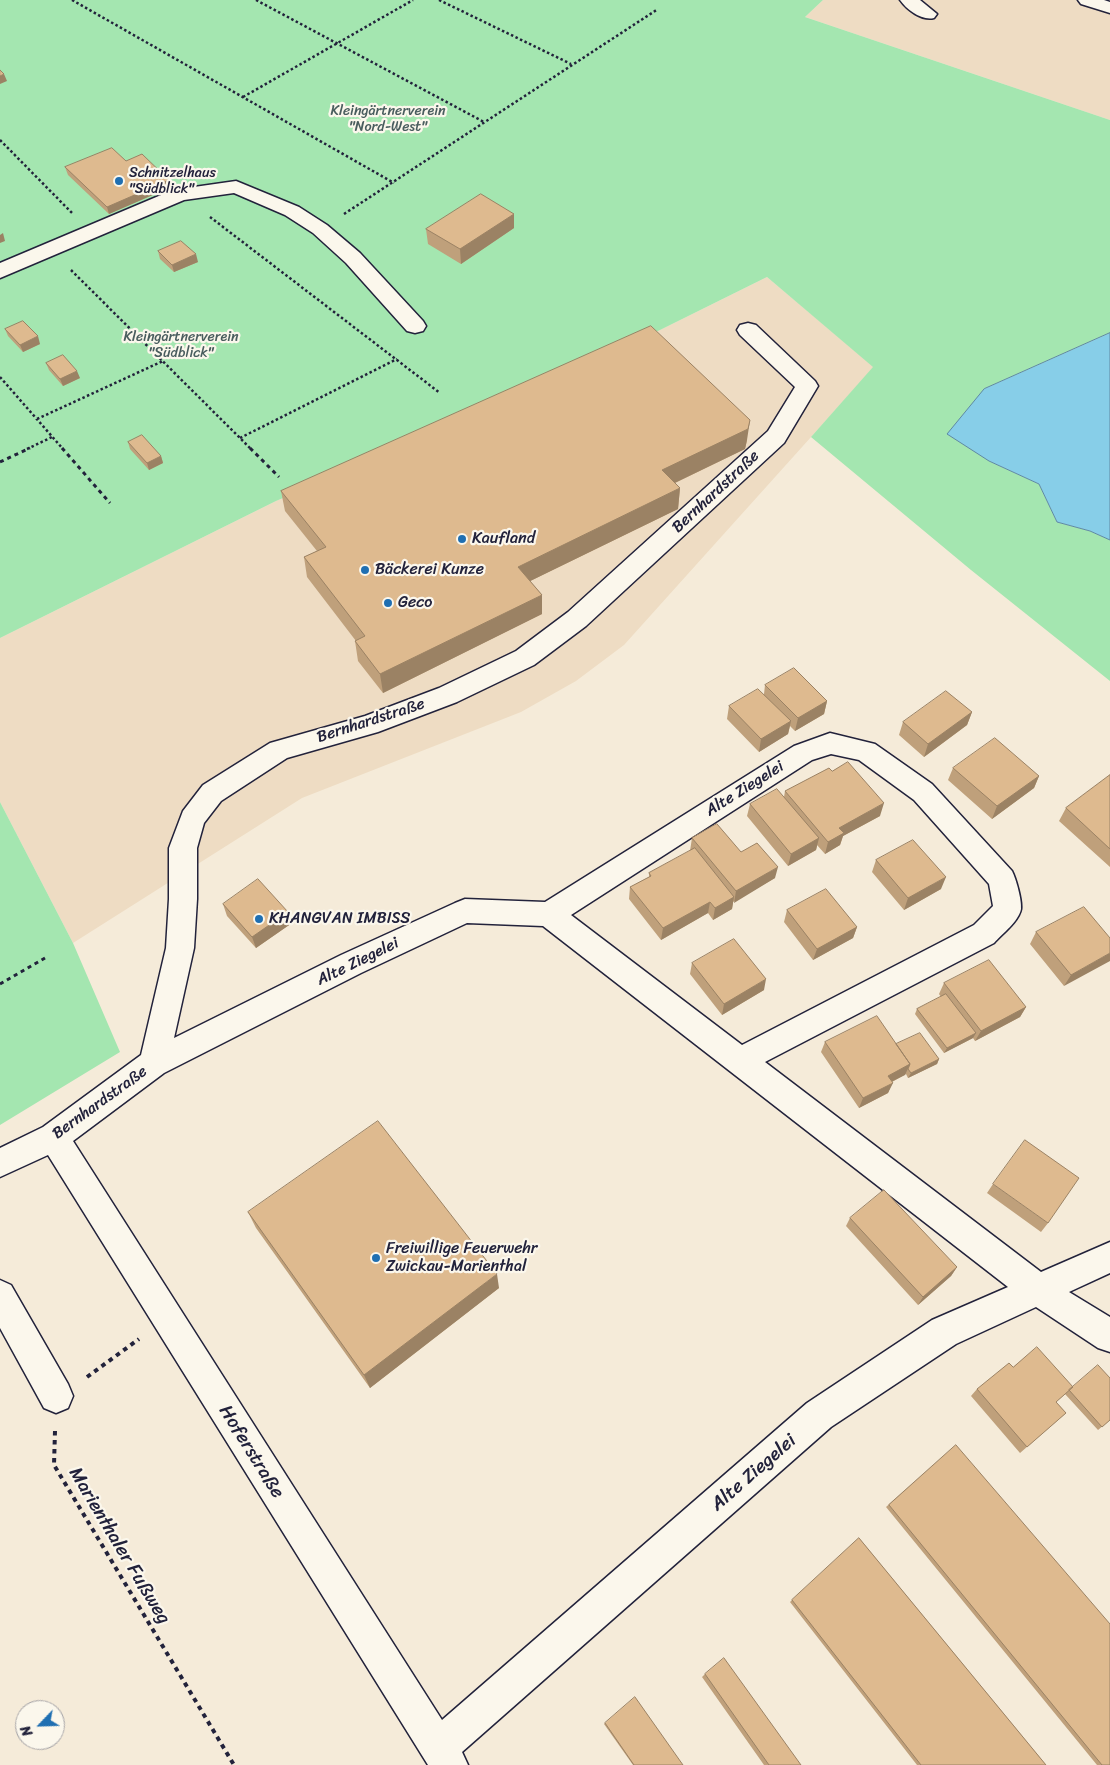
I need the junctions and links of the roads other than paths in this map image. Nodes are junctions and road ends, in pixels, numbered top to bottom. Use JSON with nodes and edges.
{"nodes":[{"id":1,"x":909,"y":0,"type":"edge"},
{"id":2,"x":1087,"y":0,"type":"edge"},
{"id":3,"x":1110,"y":8,"type":"edge"},
{"id":4,"x":928,"y":14,"type":"dead end"},
{"id":5,"x":0,"y":271,"type":"edge"},
{"id":6,"x":415,"y":326,"type":"dead end"},
{"id":7,"x":748,"y":330,"type":"dead end"},
{"id":8,"x":549,"y":914,"type":"junction"},
{"id":9,"x":739,"y":1061,"type":"junction"},
{"id":10,"x":154,"y":1063,"type":"junction"},
{"id":11,"x":54,"y":1137,"type":"junction"},
{"id":12,"x":0,"y":1163,"type":"edge"},
{"id":13,"x":1110,"y":1257,"type":"edge"},
{"id":14,"x":1038,"y":1290,"type":"junction"},
{"id":15,"x":0,"y":1296,"type":"edge"},
{"id":16,"x":1110,"y":1336,"type":"edge"},
{"id":17,"x":56,"y":1396,"type":"road end"},
{"id":18,"x":443,"y":1756,"type":"edge"}],
"edges":[{"from":1,"to":4,"type":"street"},
{"from":2,"to":3,"type":"street"},
{"from":5,"to":6,"type":"street"},
{"from":7,"to":10,"type":"street","name":"Bernhardstraße"},
{"from":8,"to":9,"type":"street"},
{"from":8,"to":9,"type":"street","name":"Alte Ziegelei"},
{"from":8,"to":10,"type":"street","name":"Alte Ziegelei"},
{"from":9,"to":14,"type":"street"},
{"from":10,"to":11,"type":"street","name":"Bernhardstraße"},
{"from":11,"to":12,"type":"street","name":"Bernhardstraße"},
{"from":11,"to":18,"type":"street","name":"Hoferstraße"},
{"from":13,"to":14,"type":"street","name":"Alte Ziegelei"},
{"from":14,"to":16,"type":"street"},
{"from":14,"to":18,"type":"street","name":"Alte Ziegelei"},
{"from":15,"to":17,"type":"street"}]}
